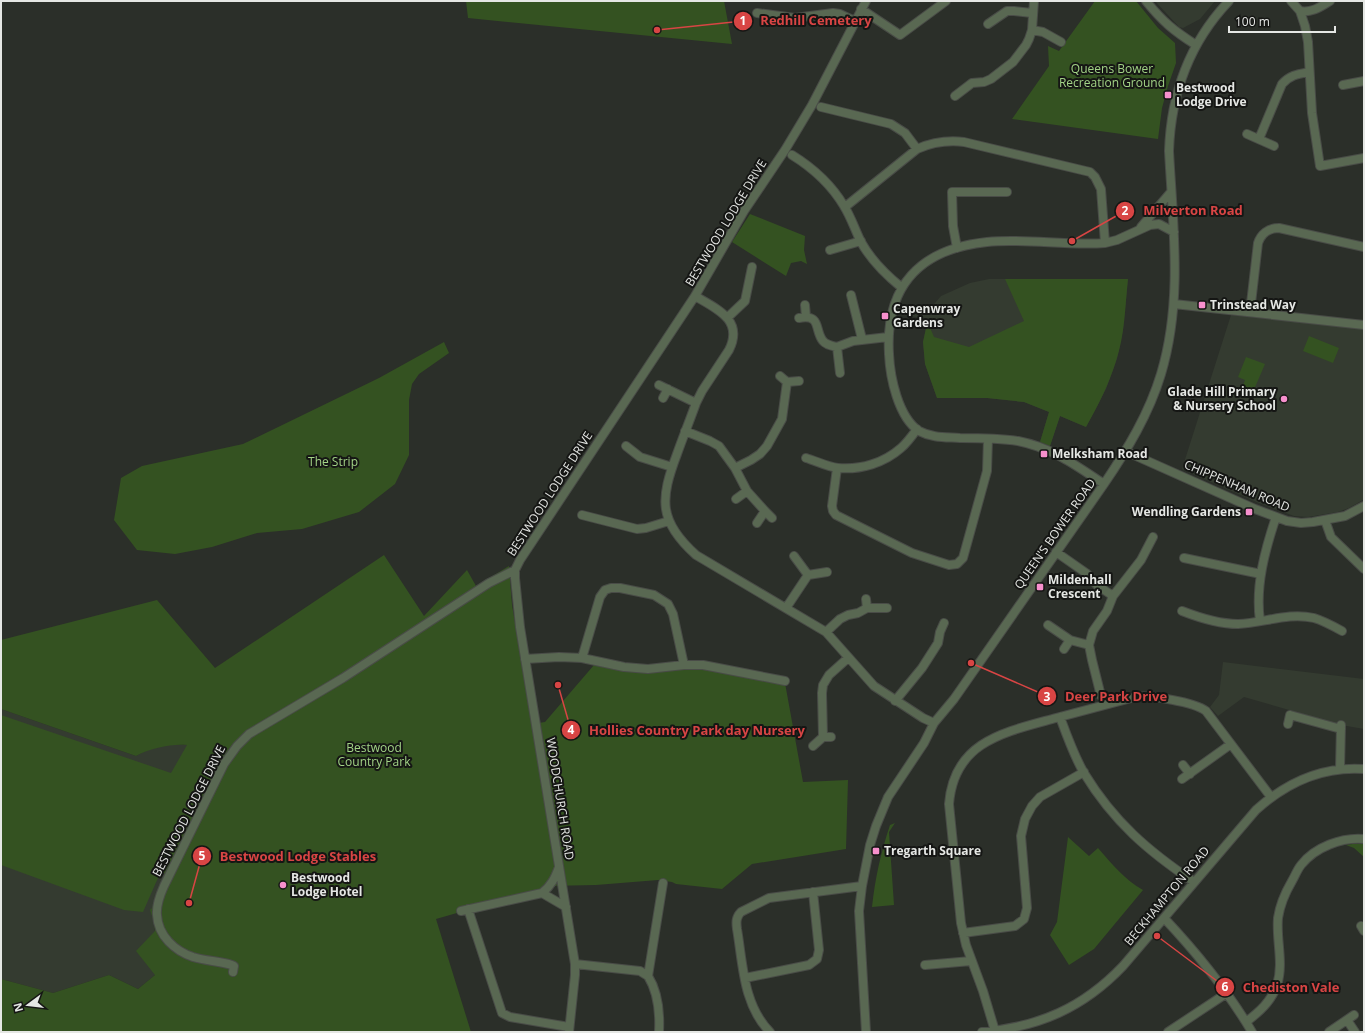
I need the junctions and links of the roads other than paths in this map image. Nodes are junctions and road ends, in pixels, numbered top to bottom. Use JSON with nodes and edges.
{"nodes":[{"id":1,"x":866,"y":1,"type":"edge"},
{"id":2,"x":946,"y":1,"type":"edge"},
{"id":3,"x":1034,"y":1,"type":"edge"},
{"id":4,"x":1146,"y":1,"type":"edge"},
{"id":5,"x":1229,"y":1,"type":"edge"},
{"id":6,"x":1291,"y":1,"type":"edge"},
{"id":7,"x":1330,"y":1,"type":"edge"},
{"id":8,"x":861,"y":9,"type":"junction"},
{"id":9,"x":1300,"y":12,"type":"junction"},
{"id":10,"x":1032,"y":13,"type":"junction"},
{"id":11,"x":762,"y":16,"type":"dead end"},
{"id":12,"x":855,"y":21,"type":"junction"},
{"id":13,"x":988,"y":24,"type":"dead end"},
{"id":14,"x":1032,"y":30,"type":"junction"},
{"id":15,"x":1061,"y":42,"type":"dead end"},
{"id":16,"x":1196,"y":45,"type":"junction"},
{"id":17,"x":1309,"y":72,"type":"junction"},
{"id":18,"x":1364,"y":81,"type":"edge"},
{"id":19,"x":1343,"y":85,"type":"dead end"},
{"id":20,"x":955,"y":96,"type":"dead end"},
{"id":21,"x":821,"y":107,"type":"dead end"},
{"id":22,"x":1247,"y":134,"type":"dead end"},
{"id":23,"x":1259,"y":139,"type":"junction"},
{"id":24,"x":1274,"y":146,"type":"dead end"},
{"id":25,"x":916,"y":149,"type":"junction"},
{"id":26,"x":792,"y":155,"type":"dead end"},
{"id":27,"x":1364,"y":158,"type":"edge"},
{"id":28,"x":1007,"y":192,"type":"dead end"},
{"id":29,"x":1171,"y":192,"type":"junction"},
{"id":30,"x":845,"y":207,"type":"junction"},
{"id":31,"x":1139,"y":229,"type":"junction"},
{"id":32,"x":1174,"y":232,"type":"junction"},
{"id":33,"x":861,"y":241,"type":"junction"},
{"id":34,"x":1105,"y":243,"type":"junction"},
{"id":35,"x":834,"y":246,"type":"dead end"},
{"id":36,"x":1364,"y":247,"type":"edge"},
{"id":37,"x":957,"y":248,"type":"junction"},
{"id":38,"x":752,"y":267,"type":"dead end"},
{"id":39,"x":740,"y":280,"type":"dead end"},
{"id":40,"x":749,"y":280,"type":"junction"},
{"id":41,"x":901,"y":288,"type":"junction"},
{"id":42,"x":695,"y":296,"type":"junction"},
{"id":43,"x":851,"y":296,"type":"dead end"},
{"id":44,"x":805,"y":304,"type":"dead end"},
{"id":45,"x":1174,"y":304,"type":"junction"},
{"id":46,"x":1250,"y":312,"type":"junction"},
{"id":47,"x":727,"y":318,"type":"junction"},
{"id":48,"x":1364,"y":325,"type":"edge"},
{"id":49,"x":888,"y":337,"type":"junction"},
{"id":50,"x":862,"y":339,"type":"junction"},
{"id":51,"x":837,"y":347,"type":"junction"},
{"id":52,"x":840,"y":373,"type":"dead end"},
{"id":53,"x":780,"y":376,"type":"dead end"},
{"id":54,"x":799,"y":381,"type":"dead end"},
{"id":55,"x":787,"y":382,"type":"junction"},
{"id":56,"x":659,"y":385,"type":"dead end"},
{"id":57,"x":668,"y":389,"type":"junction"},
{"id":58,"x":663,"y":398,"type":"dead end"},
{"id":59,"x":696,"y":403,"type":"junction"},
{"id":60,"x":917,"y":429,"type":"junction"},
{"id":61,"x":685,"y":431,"type":"junction"},
{"id":62,"x":988,"y":438,"type":"junction"},
{"id":63,"x":626,"y":446,"type":"dead end"},
{"id":64,"x":767,"y":446,"type":"junction"},
{"id":65,"x":774,"y":451,"type":"dead end"},
{"id":66,"x":1125,"y":451,"type":"junction"},
{"id":67,"x":806,"y":458,"type":"dead end"},
{"id":68,"x":672,"y":468,"type":"junction"},
{"id":69,"x":735,"y":468,"type":"junction"},
{"id":70,"x":837,"y":468,"type":"junction"},
{"id":71,"x":1104,"y":484,"type":"junction"},
{"id":72,"x":747,"y":491,"type":"junction"},
{"id":73,"x":736,"y":499,"type":"dead end"},
{"id":74,"x":1364,"y":506,"type":"edge"},
{"id":75,"x":765,"y":511,"type":"junction"},
{"id":76,"x":582,"y":515,"type":"dead end"},
{"id":77,"x":1276,"y":517,"type":"junction"},
{"id":78,"x":772,"y":518,"type":"dead end"},
{"id":79,"x":1325,"y":520,"type":"junction"},
{"id":80,"x":669,"y":521,"type":"junction"},
{"id":81,"x":757,"y":523,"type":"dead end"},
{"id":82,"x":1153,"y":537,"type":"dead end"},
{"id":83,"x":1056,"y":552,"type":"junction"},
{"id":84,"x":794,"y":556,"type":"dead end"},
{"id":85,"x":1184,"y":558,"type":"dead end"},
{"id":86,"x":515,"y":570,"type":"junction"},
{"id":87,"x":1364,"y":570,"type":"edge"},
{"id":88,"x":827,"y":572,"type":"dead end"},
{"id":89,"x":1261,"y":574,"type":"junction"},
{"id":90,"x":808,"y":575,"type":"junction"},
{"id":91,"x":1113,"y":596,"type":"junction"},
{"id":92,"x":866,"y":599,"type":"dead end"},
{"id":93,"x":1193,"y":606,"type":"dead end"},
{"id":94,"x":786,"y":608,"type":"junction"},
{"id":95,"x":867,"y":608,"type":"junction"},
{"id":96,"x":887,"y":608,"type":"dead end"},
{"id":97,"x":1182,"y":612,"type":"dead end"},
{"id":98,"x":1190,"y":614,"type":"junction"},
{"id":99,"x":1260,"y":621,"type":"junction"},
{"id":100,"x":944,"y":623,"type":"dead end"},
{"id":101,"x":1048,"y":625,"type":"dead end"},
{"id":102,"x":1342,"y":631,"type":"dead end"},
{"id":103,"x":826,"y":632,"type":"junction"},
{"id":104,"x":1070,"y":640,"type":"junction"},
{"id":105,"x":1089,"y":645,"type":"junction"},
{"id":106,"x":1064,"y":649,"type":"dead end"},
{"id":107,"x":582,"y":658,"type":"junction"},
{"id":108,"x":848,"y":658,"type":"junction"},
{"id":109,"x":526,"y":659,"type":"junction"},
{"id":110,"x":684,"y":665,"type":"junction"},
{"id":111,"x":785,"y":681,"type":"dead end"},
{"id":112,"x":1101,"y":696,"type":"dead end"},
{"id":113,"x":895,"y":701,"type":"junction"},
{"id":114,"x":1060,"y":717,"type":"junction"},
{"id":115,"x":934,"y":723,"type":"junction"},
{"id":116,"x":1288,"y":724,"type":"dead end"},
{"id":117,"x":1231,"y":744,"type":"junction"},
{"id":118,"x":813,"y":746,"type":"dead end"},
{"id":119,"x":1183,"y":765,"type":"dead end"},
{"id":120,"x":1364,"y":769,"type":"edge"},
{"id":121,"x":1340,"y":770,"type":"junction"},
{"id":122,"x":1084,"y":772,"type":"junction"},
{"id":123,"x":1190,"y":774,"type":"junction"},
{"id":124,"x":1182,"y":779,"type":"dead end"},
{"id":125,"x":1271,"y":797,"type":"junction"},
{"id":126,"x":1364,"y":839,"type":"edge"},
{"id":127,"x":559,"y":866,"type":"junction"},
{"id":128,"x":1194,"y":882,"type":"junction"},
{"id":129,"x":663,"y":883,"type":"dead end"},
{"id":130,"x":862,"y":886,"type":"junction"},
{"id":131,"x":813,"y":892,"type":"junction"},
{"id":132,"x":542,"y":893,"type":"junction"},
{"id":133,"x":566,"y":907,"type":"junction"},
{"id":134,"x":1164,"y":918,"type":"junction"},
{"id":135,"x":963,"y":933,"type":"junction"},
{"id":136,"x":971,"y":960,"type":"junction"},
{"id":137,"x":575,"y":964,"type":"junction"},
{"id":138,"x":931,"y":967,"type":"dead end"},
{"id":139,"x":233,"y":972,"type":"dead end"},
{"id":140,"x":648,"y":976,"type":"junction"},
{"id":141,"x":745,"y":978,"type":"junction"},
{"id":142,"x":1227,"y":993,"type":"junction"},
{"id":143,"x":1246,"y":1022,"type":"junction"},
{"id":144,"x":569,"y":1029,"type":"edge"},
{"id":145,"x":995,"y":1031,"type":"junction"},
{"id":146,"x":1172,"y":1031,"type":"edge"},
{"id":147,"x":659,"y":1032,"type":"edge"},
{"id":148,"x":770,"y":1032,"type":"edge"},
{"id":149,"x":866,"y":1032,"type":"edge"},
{"id":150,"x":982,"y":1032,"type":"edge"},
{"id":151,"x":1252,"y":1032,"type":"edge"},
{"id":152,"x":1329,"y":1032,"type":"edge"},
{"id":153,"x":1355,"y":1032,"type":"edge"}],
"edges":[{"from":1,"to":8,"type":"street","name":"BESTWOOD LODGE DRIVE"},
{"from":2,"to":8,"type":"street"},
{"from":3,"to":10,"type":"street"},
{"from":4,"to":16,"type":"street"},
{"from":5,"to":16,"type":"street","name":"QUEEN'S BOWER ROAD"},
{"from":6,"to":9,"type":"street"},
{"from":7,"to":9,"type":"street"},
{"from":8,"to":12,"type":"street","name":"BESTWOOD LODGE DRIVE"},
{"from":9,"to":17,"type":"street"},
{"from":10,"to":13,"type":"street"},
{"from":10,"to":14,"type":"street"},
{"from":11,"to":12,"type":"street"},
{"from":12,"to":42,"type":"street","name":"BESTWOOD LODGE DRIVE"},
{"from":14,"to":15,"type":"street"},
{"from":14,"to":20,"type":"street"},
{"from":16,"to":29,"type":"street","name":"QUEEN'S BOWER ROAD"},
{"from":17,"to":23,"type":"street"},
{"from":17,"to":27,"type":"street"},
{"from":18,"to":19,"type":"street"},
{"from":21,"to":25,"type":"street"},
{"from":22,"to":23,"type":"street"},
{"from":23,"to":24,"type":"street"},
{"from":25,"to":30,"type":"street"},
{"from":25,"to":34,"type":"street"},
{"from":26,"to":30,"type":"street"},
{"from":28,"to":37,"type":"street"},
{"from":29,"to":31,"type":"street"},
{"from":29,"to":32,"type":"street","name":"QUEEN'S BOWER ROAD"},
{"from":30,"to":33,"type":"street"},
{"from":31,"to":32,"type":"street"},
{"from":31,"to":34,"type":"street"},
{"from":32,"to":45,"type":"street","name":"QUEEN'S BOWER ROAD"},
{"from":33,"to":35,"type":"street"},
{"from":33,"to":41,"type":"street"},
{"from":34,"to":37,"type":"street"},
{"from":36,"to":46,"type":"street"},
{"from":37,"to":41,"type":"street"},
{"from":38,"to":40,"type":"street"},
{"from":39,"to":40,"type":"street"},
{"from":40,"to":47,"type":"street"},
{"from":41,"to":49,"type":"street"},
{"from":42,"to":47,"type":"street"},
{"from":42,"to":86,"type":"street","name":"BESTWOOD LODGE DRIVE"},
{"from":43,"to":50,"type":"street"},
{"from":44,"to":51,"type":"street"},
{"from":45,"to":46,"type":"street"},
{"from":45,"to":66,"type":"street","name":"QUEEN'S BOWER ROAD"},
{"from":46,"to":48,"type":"street"},
{"from":47,"to":59,"type":"street"},
{"from":49,"to":50,"type":"street"},
{"from":49,"to":60,"type":"street"},
{"from":50,"to":51,"type":"street"},
{"from":51,"to":52,"type":"street"},
{"from":53,"to":55,"type":"street"},
{"from":54,"to":55,"type":"street"},
{"from":55,"to":64,"type":"street"},
{"from":56,"to":57,"type":"street"},
{"from":57,"to":58,"type":"street"},
{"from":57,"to":59,"type":"street"},
{"from":59,"to":61,"type":"street"},
{"from":60,"to":62,"type":"street"},
{"from":60,"to":70,"type":"street"},
{"from":61,"to":68,"type":"street"},
{"from":61,"to":69,"type":"street"},
{"from":62,"to":70,"type":"street"},
{"from":62,"to":71,"type":"street"},
{"from":63,"to":68,"type":"street"},
{"from":64,"to":65,"type":"street"},
{"from":64,"to":69,"type":"street"},
{"from":66,"to":71,"type":"street","name":"QUEEN'S BOWER ROAD"},
{"from":66,"to":77,"type":"street","name":"CHIPPENHAM ROAD"},
{"from":67,"to":70,"type":"street"},
{"from":68,"to":80,"type":"street"},
{"from":69,"to":72,"type":"street"},
{"from":71,"to":83,"type":"street","name":"QUEEN'S BOWER ROAD"},
{"from":72,"to":73,"type":"street"},
{"from":72,"to":75,"type":"street"},
{"from":74,"to":79,"type":"street","name":"CHIPPENHAM ROAD"},
{"from":75,"to":78,"type":"street"},
{"from":75,"to":81,"type":"street"},
{"from":76,"to":80,"type":"street"},
{"from":77,"to":79,"type":"street","name":"CHIPPENHAM ROAD"},
{"from":77,"to":89,"type":"street"},
{"from":79,"to":87,"type":"street"},
{"from":80,"to":94,"type":"street"},
{"from":82,"to":91,"type":"street"},
{"from":83,"to":91,"type":"street"},
{"from":83,"to":115,"type":"street","name":"QUEEN'S BOWER ROAD"},
{"from":84,"to":90,"type":"street"},
{"from":85,"to":89,"type":"street"},
{"from":86,"to":109,"type":"street","name":"WOODCHURCH ROAD"},
{"from":86,"to":139,"type":"street","name":"BESTWOOD LODGE DRIVE"},
{"from":88,"to":90,"type":"street"},
{"from":89,"to":99,"type":"street"},
{"from":90,"to":94,"type":"street"},
{"from":91,"to":105,"type":"street"},
{"from":92,"to":95,"type":"street"},
{"from":93,"to":98,"type":"street"},
{"from":94,"to":103,"type":"street"},
{"from":95,"to":96,"type":"street"},
{"from":95,"to":103,"type":"street"},
{"from":97,"to":98,"type":"street"},
{"from":98,"to":99,"type":"street"},
{"from":99,"to":102,"type":"street"},
{"from":100,"to":113,"type":"street"},
{"from":101,"to":104,"type":"street"},
{"from":103,"to":108,"type":"street"},
{"from":104,"to":105,"type":"street"},
{"from":104,"to":106,"type":"street"},
{"from":105,"to":112,"type":"street"},
{"from":107,"to":109,"type":"street"},
{"from":107,"to":110,"type":"street"},
{"from":107,"to":110,"type":"street"},
{"from":108,"to":113,"type":"street"},
{"from":108,"to":118,"type":"street"},
{"from":109,"to":127,"type":"street","name":"WOODCHURCH ROAD"},
{"from":110,"to":111,"type":"street"},
{"from":113,"to":115,"type":"street"},
{"from":114,"to":117,"type":"street"},
{"from":114,"to":122,"type":"street"},
{"from":114,"to":135,"type":"street"},
{"from":115,"to":130,"type":"street","name":"QUEEN'S BOWER ROAD"},
{"from":116,"to":121,"type":"street"},
{"from":117,"to":123,"type":"street"},
{"from":117,"to":125,"type":"street"},
{"from":119,"to":123,"type":"street"},
{"from":120,"to":121,"type":"street","name":"BECKHAMPTON ROAD"},
{"from":121,"to":125,"type":"street","name":"BECKHAMPTON ROAD"},
{"from":122,"to":128,"type":"street"},
{"from":122,"to":135,"type":"street"},
{"from":123,"to":124,"type":"street"},
{"from":125,"to":128,"type":"street","name":"BECKHAMPTON ROAD"},
{"from":126,"to":143,"type":"street"},
{"from":127,"to":132,"type":"street"},
{"from":127,"to":133,"type":"street","name":"WOODCHURCH ROAD"},
{"from":128,"to":134,"type":"street","name":"BECKHAMPTON ROAD"},
{"from":129,"to":140,"type":"street"},
{"from":130,"to":131,"type":"street"},
{"from":130,"to":149,"type":"street","name":"QUEEN'S BOWER ROAD"},
{"from":131,"to":141,"type":"street"},
{"from":131,"to":141,"type":"street"},
{"from":132,"to":133,"type":"street"},
{"from":132,"to":144,"type":"street"},
{"from":133,"to":137,"type":"street","name":"WOODCHURCH ROAD"},
{"from":134,"to":142,"type":"street"},
{"from":134,"to":145,"type":"street","name":"BECKHAMPTON ROAD"},
{"from":135,"to":136,"type":"street"},
{"from":136,"to":138,"type":"street"},
{"from":136,"to":145,"type":"street"},
{"from":137,"to":140,"type":"street"},
{"from":137,"to":144,"type":"street","name":"WOODCHURCH ROAD"},
{"from":140,"to":147,"type":"street"},
{"from":141,"to":148,"type":"street"},
{"from":142,"to":143,"type":"street"},
{"from":142,"to":146,"type":"street"},
{"from":143,"to":151,"type":"street"},
{"from":145,"to":150,"type":"street","name":"BECKHAMPTON ROAD"},
{"from":152,"to":153,"type":"street"}]}
